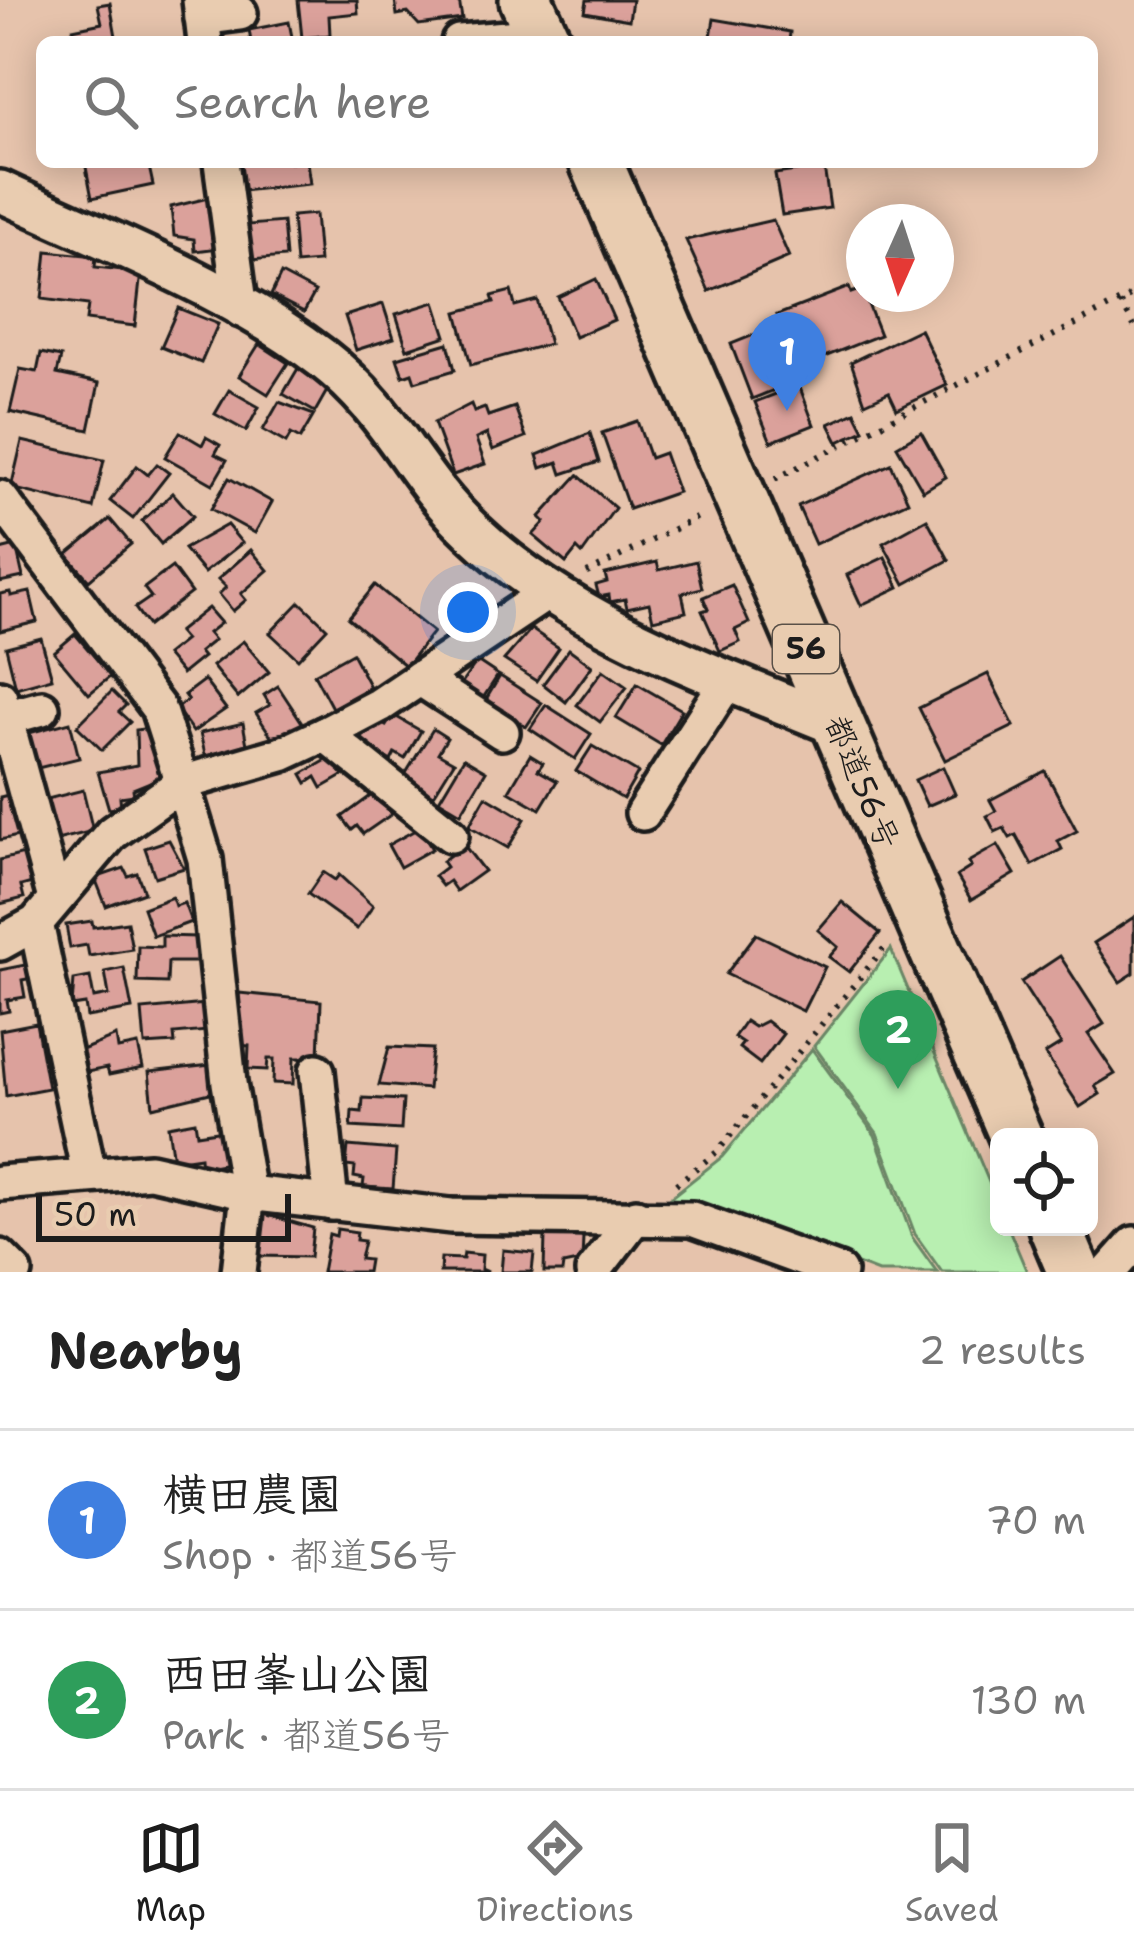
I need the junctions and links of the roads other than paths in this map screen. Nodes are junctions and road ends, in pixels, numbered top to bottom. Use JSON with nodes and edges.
{"nodes":[{"id":1,"x":240,"y":14,"type":"dead end"},
{"id":2,"x":202,"y":20,"type":"edge"},
{"id":3,"x":537,"y":26,"type":"edge"},
{"id":4,"x":488,"y":36,"type":"edge"},
{"id":5,"x":222,"y":168,"type":"edge"},
{"id":6,"x":599,"y":168,"type":"edge"},
{"id":7,"x":0,"y":191,"type":"edge"},
{"id":8,"x":241,"y":310,"type":"junction"},
{"id":9,"x":0,"y":498,"type":"edge"},
{"id":10,"x":547,"y":593,"type":"junction"},
{"id":11,"x":419,"y":679,"type":"junction"},
{"id":12,"x":728,"y":680,"type":"junction"},
{"id":13,"x":3,"y":708,"type":"edge"},
{"id":14,"x":42,"y":708,"type":"dead end"},
{"id":15,"x":839,"y":726,"type":"junction"},
{"id":16,"x":502,"y":732,"type":"dead end"},
{"id":17,"x":325,"y":734,"type":"junction"},
{"id":18,"x":182,"y":783,"type":"junction"},
{"id":19,"x":643,"y":813,"type":"dead end"},
{"id":20,"x":451,"y":835,"type":"dead end"},
{"id":21,"x":45,"y":911,"type":"junction"},
{"id":22,"x":0,"y":943,"type":"edge"},
{"id":23,"x":317,"y":1071,"type":"dead end"},
{"id":24,"x":1012,"y":1128,"type":"edge"},
{"id":25,"x":89,"y":1174,"type":"junction"},
{"id":26,"x":0,"y":1183,"type":"edge"},
{"id":27,"x":248,"y":1193,"type":"junction"},
{"id":28,"x":331,"y":1202,"type":"junction"},
{"id":29,"x":637,"y":1216,"type":"junction"},
{"id":30,"x":1059,"y":1236,"type":"edge"},
{"id":31,"x":1134,"y":1244,"type":"edge"},
{"id":32,"x":0,"y":1257,"type":"edge"},
{"id":33,"x":15,"y":1272,"type":"edge"},
{"id":34,"x":238,"y":1272,"type":"edge"},
{"id":35,"x":593,"y":1272,"type":"edge"},
{"id":36,"x":839,"y":1272,"type":"edge"},
{"id":37,"x":1074,"y":1272,"type":"edge"},
{"id":38,"x":1108,"y":1272,"type":"edge"}],
"edges":[{"from":1,"to":2,"type":"street"},
{"from":3,"to":4,"type":"street"},
{"from":5,"to":8,"type":"street"},
{"from":6,"to":15,"type":"main road","name":"都道56号","number":"56"},
{"from":7,"to":8,"type":"street"},
{"from":8,"to":10,"type":"street"},
{"from":9,"to":18,"type":"street"},
{"from":10,"to":11,"type":"street"},
{"from":10,"to":12,"type":"street"},
{"from":11,"to":16,"type":"street"},
{"from":11,"to":17,"type":"street"},
{"from":12,"to":15,"type":"street"},
{"from":12,"to":19,"type":"street"},
{"from":13,"to":14,"type":"street"},
{"from":13,"to":21,"type":"street"},
{"from":15,"to":24,"type":"main road","name":"都道56号","number":"56"},
{"from":17,"to":18,"type":"street"},
{"from":17,"to":20,"type":"street"},
{"from":18,"to":21,"type":"street"},
{"from":18,"to":27,"type":"street"},
{"from":21,"to":22,"type":"street"},
{"from":21,"to":25,"type":"street"},
{"from":23,"to":28,"type":"street"},
{"from":25,"to":26,"type":"street"},
{"from":25,"to":27,"type":"street"},
{"from":27,"to":28,"type":"street"},
{"from":27,"to":34,"type":"street"},
{"from":28,"to":29,"type":"street"},
{"from":29,"to":35,"type":"street"},
{"from":29,"to":36,"type":"street"},
{"from":30,"to":37,"type":"main road"},
{"from":31,"to":38,"type":"street"},
{"from":32,"to":33,"type":"street"}]}
